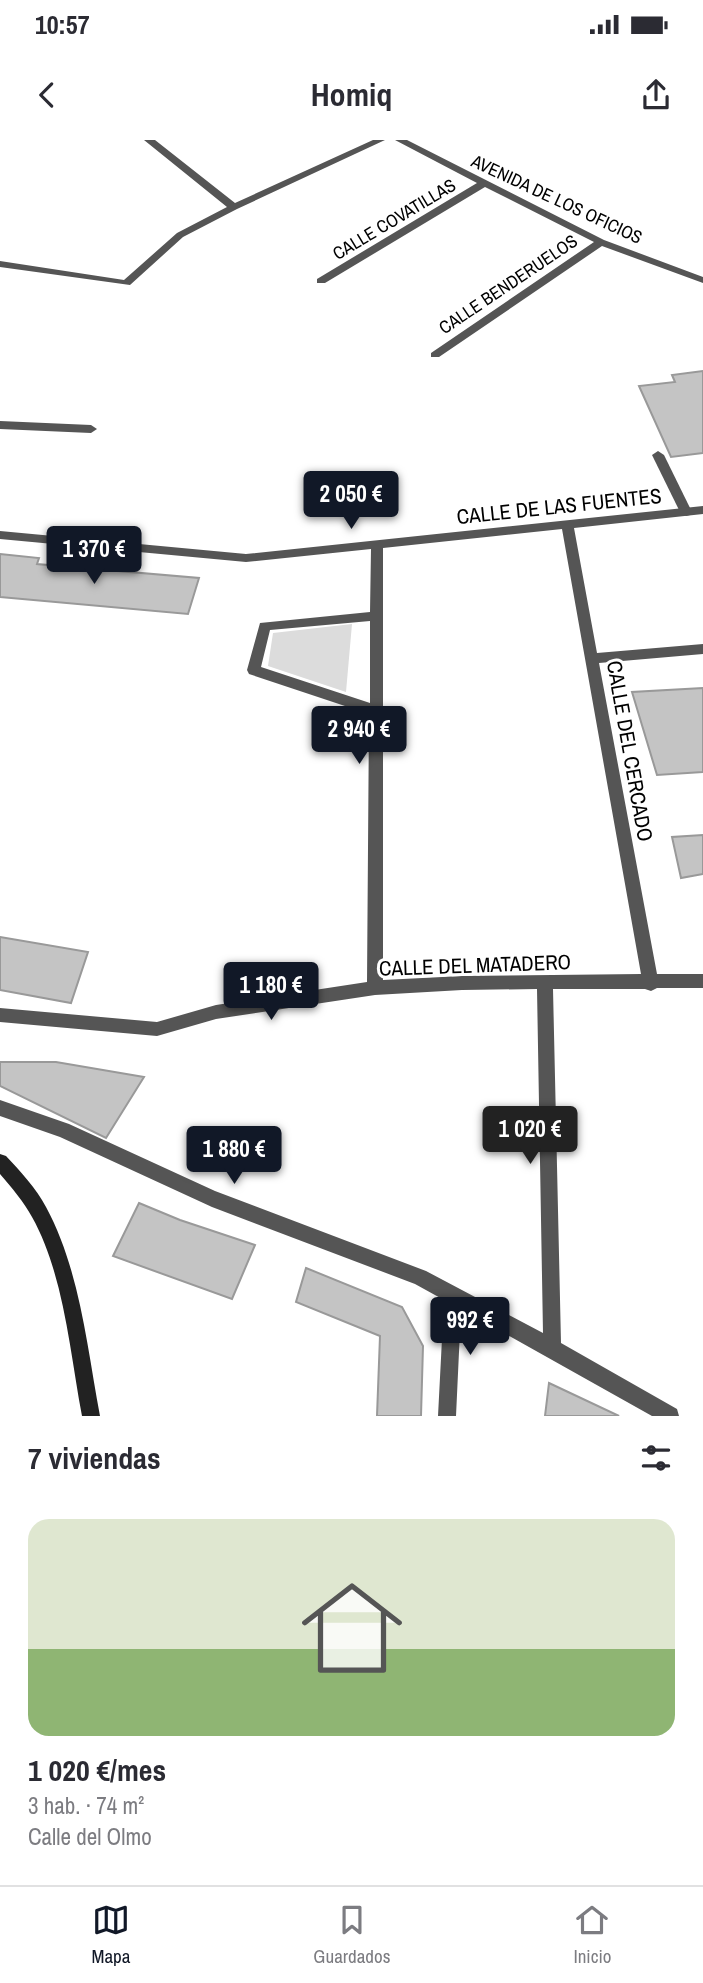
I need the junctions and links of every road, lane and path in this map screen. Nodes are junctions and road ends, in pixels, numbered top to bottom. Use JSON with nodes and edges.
{"nodes":[{"id":1,"x":149,"y":140,"type":"edge"},
{"id":2,"x":380,"y":140,"type":"edge"},
{"id":3,"x":400,"y":140,"type":"edge"},
{"id":4,"x":484,"y":183,"type":"junction"},
{"id":5,"x":234,"y":207,"type":"junction"},
{"id":6,"x":601,"y":242,"type":"junction"},
{"id":7,"x":0,"y":264,"type":"edge"},
{"id":8,"x":703,"y":280,"type":"edge"},
{"id":9,"x":321,"y":281,"type":"dead end"},
{"id":10,"x":435,"y":355,"type":"dead end"},
{"id":11,"x":0,"y":425,"type":"edge"},
{"id":12,"x":91,"y":429,"type":"dead end"},
{"id":13,"x":659,"y":454,"type":"dead end"},
{"id":14,"x":703,"y":510,"type":"edge"},
{"id":15,"x":686,"y":512,"type":"junction"},
{"id":16,"x":567,"y":525,"type":"junction"},
{"id":17,"x":0,"y":534,"type":"edge"},
{"id":18,"x":377,"y":545,"type":"junction"},
{"id":19,"x":377,"y":616,"type":"junction"},
{"id":20,"x":703,"y":649,"type":"edge"},
{"id":21,"x":591,"y":659,"type":"junction"},
{"id":22,"x":376,"y":711,"type":"junction"},
{"id":23,"x":703,"y":981,"type":"edge"},
{"id":24,"x":545,"y":983,"type":"junction"},
{"id":25,"x":651,"y":984,"type":"junction"},
{"id":26,"x":375,"y":988,"type":"junction"},
{"id":27,"x":0,"y":1015,"type":"edge"},
{"id":28,"x":0,"y":1108,"type":"edge"},
{"id":29,"x":0,"y":1161,"type":"edge"},
{"id":30,"x":453,"y":1296,"type":"junction"},
{"id":31,"x":552,"y":1348,"type":"junction"},
{"id":32,"x":91,"y":1416,"type":"edge"},
{"id":33,"x":447,"y":1416,"type":"edge"},
{"id":34,"x":670,"y":1416,"type":"edge"}],
"edges":[{"from":1,"to":5,"type":"street"},
{"from":2,"to":5,"type":"street"},
{"from":3,"to":4,"type":"street","name":"AVENIDA DE LOS OFICIOS"},
{"from":4,"to":6,"type":"street","name":"AVENIDA DE LOS OFICIOS"},
{"from":4,"to":9,"type":"street","name":"CALLE COVATILLAS"},
{"from":5,"to":7,"type":"street"},
{"from":6,"to":8,"type":"street","name":"AVENIDA DE LOS OFICIOS"},
{"from":6,"to":10,"type":"street","name":"CALLE BENDERUELOS"},
{"from":11,"to":12,"type":"street"},
{"from":13,"to":15,"type":"street"},
{"from":14,"to":15,"type":"street","name":"CALLE DE LAS FUENTES"},
{"from":15,"to":16,"type":"street","name":"CALLE DE LAS FUENTES"},
{"from":16,"to":18,"type":"street","name":"CALLE DE LAS FUENTES"},
{"from":16,"to":21,"type":"street","name":"CALLE DEL CERCADO"},
{"from":17,"to":18,"type":"street","name":"CALLE DE LAS FUENTES"},
{"from":18,"to":19,"type":"street"},
{"from":19,"to":22,"type":"street"},
{"from":19,"to":22,"type":"street"},
{"from":20,"to":21,"type":"street"},
{"from":21,"to":25,"type":"street","name":"CALLE DEL CERCADO"},
{"from":22,"to":26,"type":"street"},
{"from":23,"to":25,"type":"street","name":"CALLE DEL MATADERO"},
{"from":24,"to":25,"type":"street","name":"CALLE DEL MATADERO"},
{"from":24,"to":26,"type":"street","name":"CALLE DEL MATADERO"},
{"from":24,"to":31,"type":"street"},
{"from":26,"to":27,"type":"street","name":"CALLE DEL MATADERO"},
{"from":28,"to":30,"type":"street"},
{"from":29,"to":32,"type":"main road"},
{"from":30,"to":31,"type":"street"},
{"from":30,"to":33,"type":"street"},
{"from":31,"to":34,"type":"street"}]}
